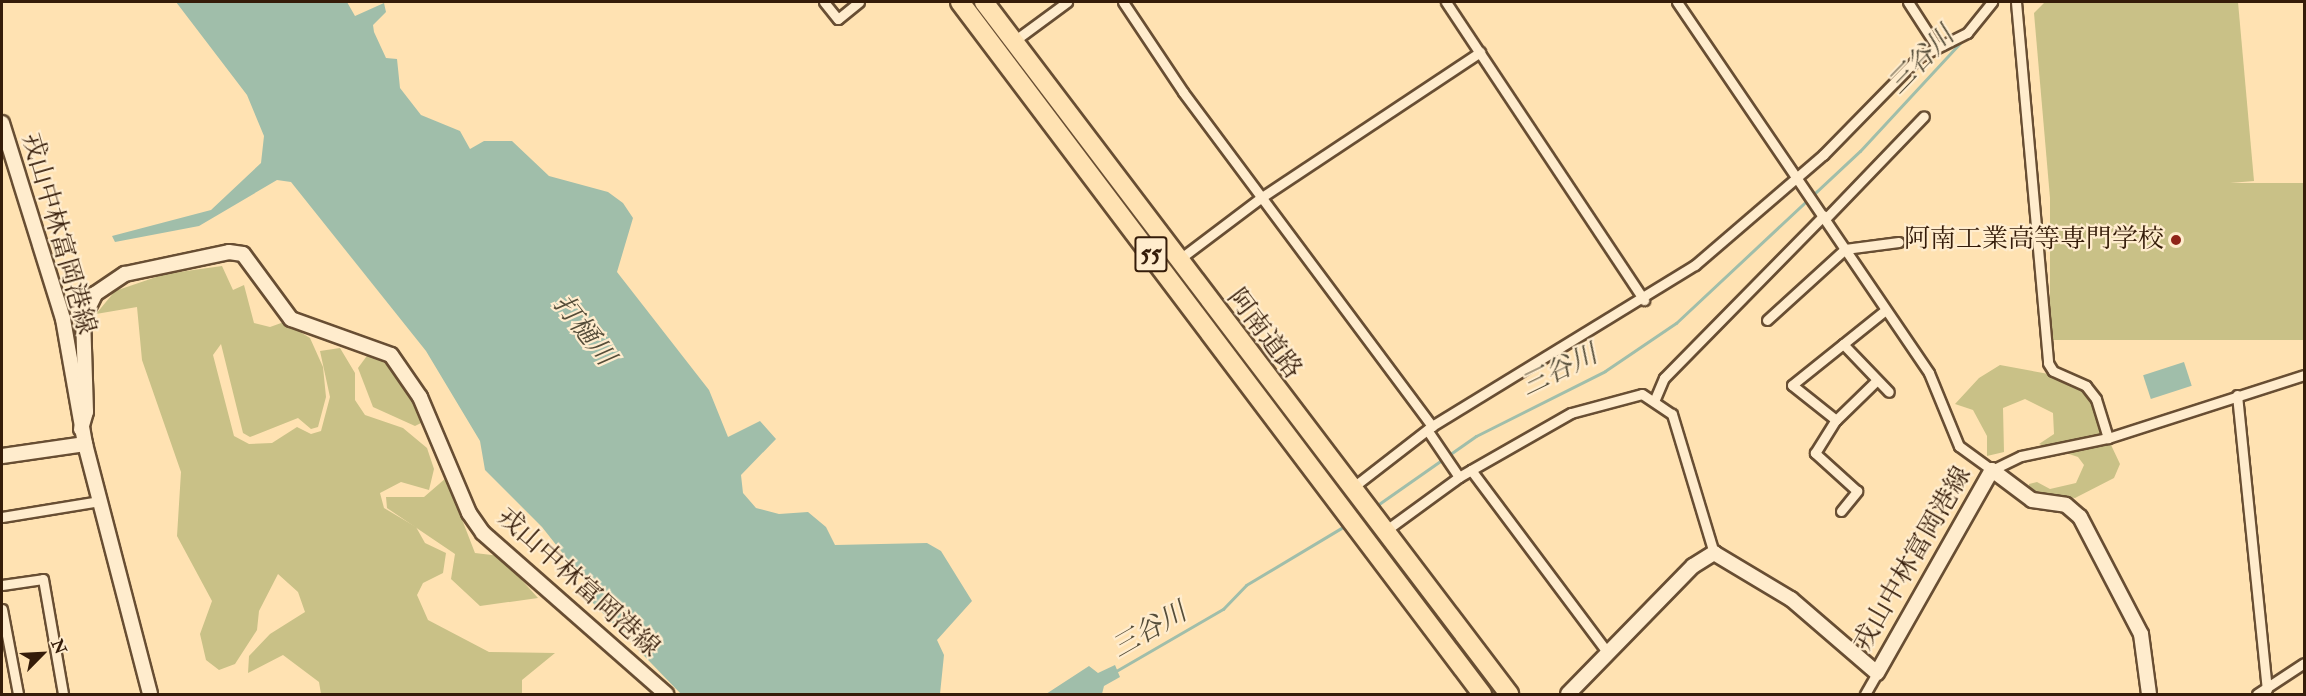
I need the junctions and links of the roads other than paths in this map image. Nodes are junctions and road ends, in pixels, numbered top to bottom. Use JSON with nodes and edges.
{"nodes":[{"id":1,"x":824,"y":2,"type":"edge"},
{"id":2,"x":859,"y":2,"type":"edge"},
{"id":3,"x":960,"y":2,"type":"edge"},
{"id":4,"x":984,"y":2,"type":"edge"},
{"id":5,"x":1067,"y":2,"type":"edge"},
{"id":6,"x":1123,"y":2,"type":"edge"},
{"id":7,"x":1446,"y":2,"type":"edge"},
{"id":8,"x":1677,"y":2,"type":"edge"},
{"id":9,"x":1908,"y":2,"type":"edge"},
{"id":10,"x":1992,"y":2,"type":"edge"},
{"id":11,"x":2016,"y":2,"type":"edge"},
{"id":12,"x":1014,"y":41,"type":"junction"},
{"id":13,"x":1937,"y":47,"type":"junction"},
{"id":14,"x":1480,"y":52,"type":"junction"},
{"id":15,"x":1924,"y":116,"type":"dead end"},
{"id":16,"x":2,"y":123,"type":"edge"},
{"id":17,"x":1798,"y":175,"type":"junction"},
{"id":18,"x":1262,"y":197,"type":"junction"},
{"id":19,"x":1825,"y":217,"type":"junction"},
{"id":20,"x":1899,"y":242,"type":"dead end"},
{"id":21,"x":1845,"y":249,"type":"junction"},
{"id":22,"x":1177,"y":261,"type":"junction"},
{"id":23,"x":1644,"y":300,"type":"junction"},
{"id":24,"x":1883,"y":312,"type":"junction"},
{"id":25,"x":63,"y":319,"type":"junction"},
{"id":26,"x":83,"y":319,"type":"junction"},
{"id":27,"x":1767,"y":320,"type":"dead end"},
{"id":28,"x":1843,"y":344,"type":"junction"},
{"id":29,"x":2304,"y":375,"type":"edge"},
{"id":30,"x":1877,"y":380,"type":"junction"},
{"id":31,"x":1889,"y":392,"type":"dead end"},
{"id":32,"x":2237,"y":395,"type":"junction"},
{"id":33,"x":1656,"y":399,"type":"junction"},
{"id":34,"x":1836,"y":420,"type":"junction"},
{"id":35,"x":81,"y":429,"type":"junction"},
{"id":36,"x":1432,"y":432,"type":"junction"},
{"id":37,"x":2108,"y":438,"type":"junction"},
{"id":38,"x":85,"y":444,"type":"junction"},
{"id":39,"x":2,"y":456,"type":"edge"},
{"id":40,"x":1471,"y":470,"type":"junction"},
{"id":41,"x":1992,"y":470,"type":"junction"},
{"id":42,"x":1457,"y":473,"type":"junction"},
{"id":43,"x":1350,"y":499,"type":"junction"},
{"id":44,"x":100,"y":501,"type":"junction"},
{"id":45,"x":1841,"y":510,"type":"dead end"},
{"id":46,"x":2,"y":517,"type":"edge"},
{"id":47,"x":1376,"y":533,"type":"junction"},
{"id":48,"x":1714,"y":553,"type":"junction"},
{"id":49,"x":2,"y":585,"type":"edge"},
{"id":50,"x":2,"y":609,"type":"edge"},
{"id":51,"x":1607,"y":652,"type":"junction"},
{"id":52,"x":2304,"y":663,"type":"edge"},
{"id":53,"x":1877,"y":673,"type":"junction"},
{"id":54,"x":2267,"y":689,"type":"junction"},
{"id":55,"x":18,"y":694,"type":"edge"},
{"id":56,"x":63,"y":694,"type":"edge"},
{"id":57,"x":150,"y":694,"type":"edge"},
{"id":58,"x":666,"y":694,"type":"edge"},
{"id":59,"x":1482,"y":694,"type":"edge"},
{"id":60,"x":1509,"y":694,"type":"edge"},
{"id":61,"x":1568,"y":694,"type":"edge"},
{"id":62,"x":1865,"y":694,"type":"edge"},
{"id":63,"x":2149,"y":694,"type":"edge"},
{"id":64,"x":2258,"y":694,"type":"edge"}],
"edges":[{"from":1,"to":2,"type":"street"},
{"from":3,"to":43,"type":"highway","name":"阿南道路","number":"55"},
{"from":4,"to":12,"type":"highway","name":"阿南道路","number":"55"},
{"from":5,"to":12,"type":"street"},
{"from":6,"to":18,"type":"street"},
{"from":7,"to":14,"type":"street"},
{"from":8,"to":17,"type":"street"},
{"from":9,"to":13,"type":"street"},
{"from":10,"to":13,"type":"street"},
{"from":11,"to":37,"type":"street"},
{"from":12,"to":22,"type":"highway","name":"阿南道路","number":"55"},
{"from":13,"to":17,"type":"street"},
{"from":14,"to":18,"type":"street"},
{"from":14,"to":23,"type":"street"},
{"from":15,"to":19,"type":"street"},
{"from":16,"to":25,"type":"main road","name":"戎山中林富岡港線"},
{"from":17,"to":19,"type":"street"},
{"from":17,"to":23,"type":"street"},
{"from":18,"to":22,"type":"street"},
{"from":18,"to":36,"type":"street"},
{"from":19,"to":21,"type":"street"},
{"from":19,"to":33,"type":"street"},
{"from":20,"to":21,"type":"street"},
{"from":21,"to":24,"type":"street"},
{"from":21,"to":27,"type":"street"},
{"from":22,"to":43,"type":"highway","name":"阿南道路","number":"55"},
{"from":23,"to":36,"type":"street"},
{"from":24,"to":28,"type":"street"},
{"from":24,"to":41,"type":"street"},
{"from":25,"to":26,"type":"street"},
{"from":25,"to":35,"type":"main road","name":"戎山中林富岡港線"},
{"from":26,"to":35,"type":"main road","name":"戎山中林富岡港線"},
{"from":26,"to":58,"type":"main road","name":"戎山中林富岡港線"},
{"from":28,"to":30,"type":"street"},
{"from":28,"to":34,"type":"street"},
{"from":29,"to":32,"type":"street"},
{"from":30,"to":31,"type":"street"},
{"from":30,"to":34,"type":"street"},
{"from":32,"to":37,"type":"street"},
{"from":32,"to":54,"type":"street"},
{"from":33,"to":40,"type":"street"},
{"from":33,"to":48,"type":"street"},
{"from":34,"to":45,"type":"street"},
{"from":35,"to":38,"type":"main road","name":"戎山中林富岡港線"},
{"from":36,"to":42,"type":"street"},
{"from":36,"to":43,"type":"street"},
{"from":37,"to":41,"type":"street"},
{"from":38,"to":39,"type":"main road"},
{"from":38,"to":44,"type":"main road","name":"戎山中林富岡港線"},
{"from":40,"to":42,"type":"street"},
{"from":40,"to":51,"type":"street"},
{"from":41,"to":53,"type":"main road","name":"戎山中林富岡港線"},
{"from":41,"to":63,"type":"main road","name":"戎山中林富岡港線"},
{"from":42,"to":47,"type":"street"},
{"from":43,"to":47,"type":"highway","name":"阿南道路","number":"55"},
{"from":44,"to":46,"type":"street"},
{"from":44,"to":57,"type":"main road","name":"戎山中林富岡港線"},
{"from":47,"to":59,"type":"highway","name":"阿南道路","number":"55"},
{"from":47,"to":60,"type":"highway","name":"阿南道路","number":"55"},
{"from":48,"to":51,"type":"main road"},
{"from":48,"to":53,"type":"main road","name":"戎山中林富岡港線"},
{"from":49,"to":56,"type":"street"},
{"from":50,"to":55,"type":"street"},
{"from":51,"to":61,"type":"main road"},
{"from":52,"to":54,"type":"street"},
{"from":53,"to":62,"type":"street"},
{"from":54,"to":64,"type":"street"}]}
